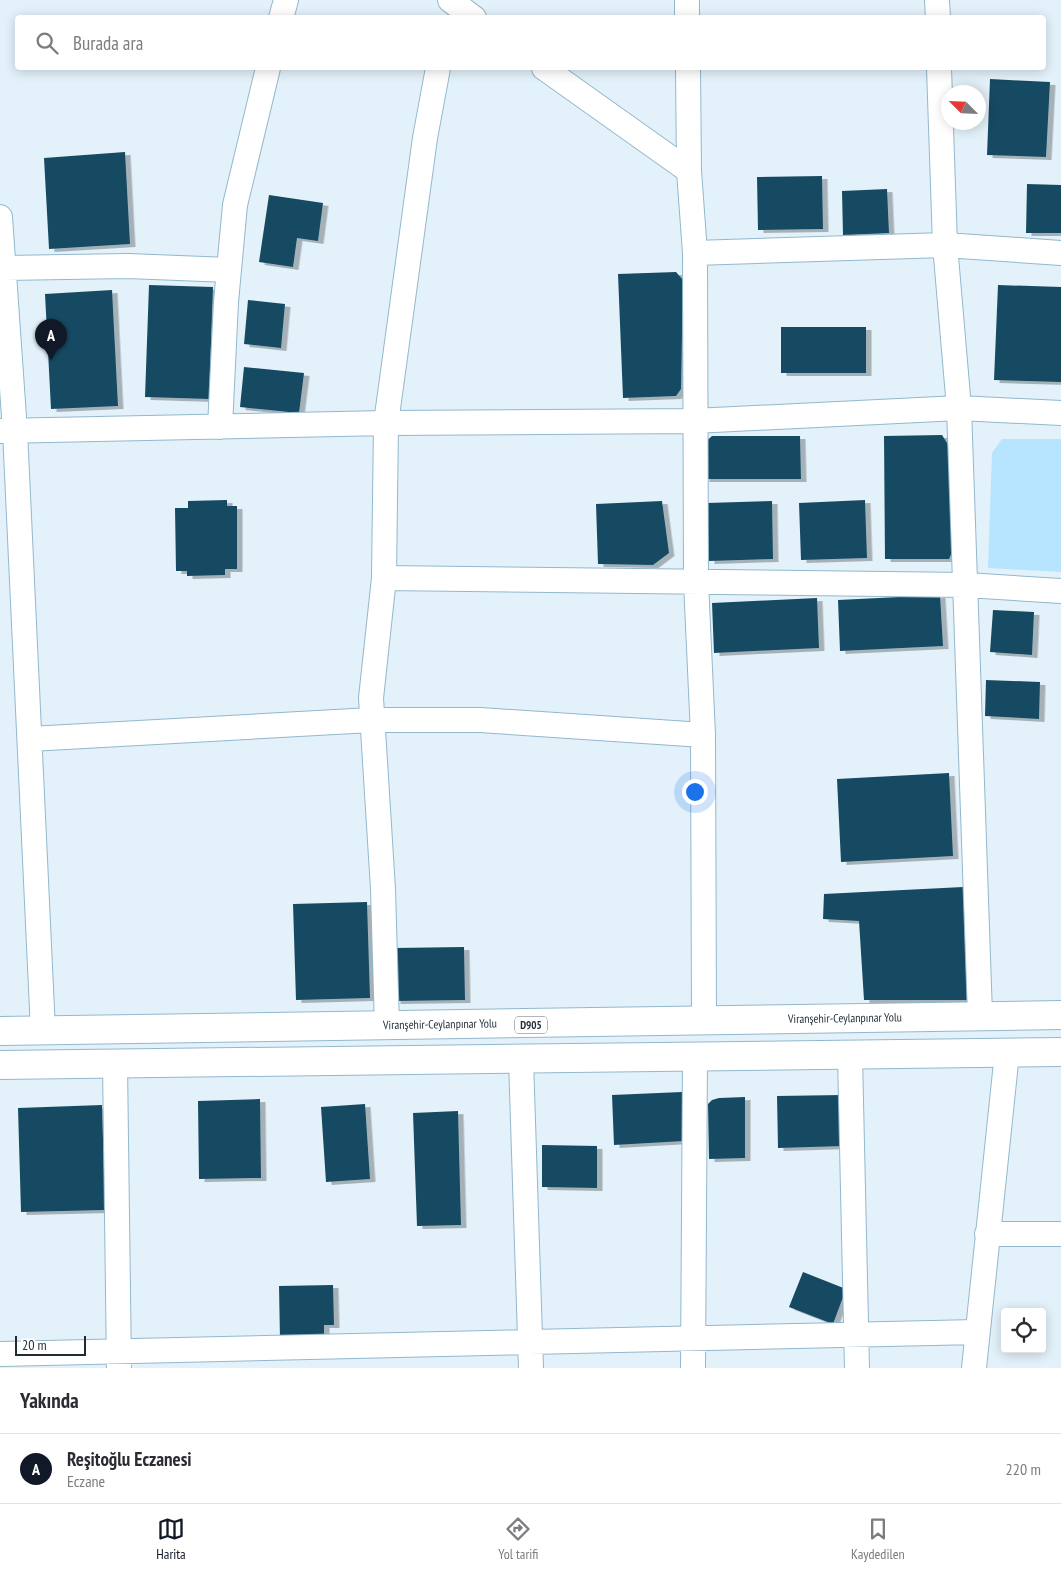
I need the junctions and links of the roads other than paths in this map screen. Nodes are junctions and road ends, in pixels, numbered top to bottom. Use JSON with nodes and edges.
{"nodes":[{"id":1,"x":286,"y":0,"type":"edge"},
{"id":2,"x":687,"y":0,"type":"edge"},
{"id":3,"x":937,"y":0,"type":"edge"},
{"id":4,"x":283,"y":15,"type":"edge"},
{"id":5,"x":687,"y":15,"type":"edge"},
{"id":6,"x":938,"y":15,"type":"edge"},
{"id":7,"x":268,"y":70,"type":"edge"},
{"id":8,"x":438,"y":70,"type":"edge"},
{"id":9,"x":547,"y":70,"type":"edge"},
{"id":10,"x":688,"y":70,"type":"edge"},
{"id":11,"x":939,"y":70,"type":"edge"},
{"id":12,"x":689,"y":171,"type":"junction"},
{"id":13,"x":0,"y":217,"type":"edge"},
{"id":14,"x":945,"y":245,"type":"junction"},
{"id":15,"x":695,"y":253,"type":"junction"},
{"id":16,"x":1061,"y":253,"type":"edge"},
{"id":17,"x":4,"y":268,"type":"junction"},
{"id":18,"x":229,"y":270,"type":"junction"},
{"id":19,"x":959,"y":408,"type":"junction"},
{"id":20,"x":1061,"y":412,"type":"edge"},
{"id":21,"x":694,"y":421,"type":"junction"},
{"id":22,"x":386,"y":423,"type":"junction"},
{"id":23,"x":220,"y":427,"type":"junction"},
{"id":24,"x":8,"y":431,"type":"edge"},
{"id":25,"x":384,"y":578,"type":"junction"},
{"id":26,"x":696,"y":582,"type":"junction"},
{"id":27,"x":966,"y":585,"type":"junction"},
{"id":28,"x":1061,"y":591,"type":"edge"},
{"id":29,"x":371,"y":720,"type":"junction"},
{"id":30,"x":703,"y":735,"type":"junction"},
{"id":31,"x":30,"y":739,"type":"junction"},
{"id":32,"x":980,"y":1015,"type":"junction"},
{"id":33,"x":1061,"y":1015,"type":"edge"},
{"id":34,"x":704,"y":1022,"type":"junction"},
{"id":35,"x":387,"y":1027,"type":"junction"},
{"id":36,"x":0,"y":1031,"type":"edge"},
{"id":37,"x":43,"y":1031,"type":"junction"},
{"id":38,"x":1061,"y":1052,"type":"edge"},
{"id":39,"x":1007,"y":1053,"type":"junction"},
{"id":40,"x":850,"y":1056,"type":"junction"},
{"id":41,"x":695,"y":1058,"type":"junction"},
{"id":42,"x":522,"y":1060,"type":"junction"},
{"id":43,"x":115,"y":1063,"type":"junction"},
{"id":44,"x":0,"y":1065,"type":"edge"},
{"id":45,"x":987,"y":1234,"type":"junction"},
{"id":46,"x":1061,"y":1234,"type":"edge"},
{"id":47,"x":977,"y":1332,"type":"junction"},
{"id":48,"x":857,"y":1335,"type":"junction"},
{"id":49,"x":694,"y":1339,"type":"junction"},
{"id":50,"x":530,"y":1342,"type":"junction"},
{"id":51,"x":0,"y":1354,"type":"edge"},
{"id":52,"x":118,"y":1360,"type":"edge"},
{"id":53,"x":531,"y":1368,"type":"edge"},
{"id":54,"x":694,"y":1368,"type":"edge"},
{"id":55,"x":857,"y":1368,"type":"edge"},
{"id":56,"x":974,"y":1368,"type":"edge"}],
"edges":[{"from":1,"to":4,"type":"street"},
{"from":2,"to":5,"type":"street"},
{"from":3,"to":6,"type":"street"},
{"from":7,"to":18,"type":"street"},
{"from":8,"to":22,"type":"street"},
{"from":9,"to":12,"type":"street"},
{"from":10,"to":12,"type":"street"},
{"from":11,"to":14,"type":"street"},
{"from":12,"to":15,"type":"street"},
{"from":13,"to":17,"type":"street"},
{"from":14,"to":15,"type":"street"},
{"from":14,"to":16,"type":"street"},
{"from":14,"to":19,"type":"street"},
{"from":15,"to":21,"type":"street"},
{"from":17,"to":18,"type":"street"},
{"from":17,"to":24,"type":"street"},
{"from":18,"to":23,"type":"street"},
{"from":19,"to":20,"type":"street"},
{"from":19,"to":21,"type":"street"},
{"from":19,"to":27,"type":"street"},
{"from":21,"to":22,"type":"street"},
{"from":21,"to":26,"type":"street"},
{"from":22,"to":23,"type":"street"},
{"from":22,"to":25,"type":"street"},
{"from":23,"to":24,"type":"street"},
{"from":24,"to":31,"type":"street"},
{"from":25,"to":26,"type":"street"},
{"from":25,"to":29,"type":"street"},
{"from":26,"to":27,"type":"street"},
{"from":26,"to":30,"type":"street"},
{"from":27,"to":28,"type":"street"},
{"from":27,"to":32,"type":"street"},
{"from":29,"to":30,"type":"street"},
{"from":29,"to":31,"type":"street"},
{"from":29,"to":35,"type":"street"},
{"from":30,"to":34,"type":"street"},
{"from":31,"to":37,"type":"street"},
{"from":32,"to":33,"type":"main road","name":"Viranşehir-Ceylanpınar Yolu","number":"D905"},
{"from":32,"to":34,"type":"main road","name":"Viranşehir-Ceylanpınar Yolu","number":"D905"},
{"from":34,"to":35,"type":"main road","name":"Viranşehir-Ceylanpınar Yolu","number":"D905"},
{"from":35,"to":37,"type":"main road","name":"Viranşehir-Ceylanpınar Yolu","number":"D905"},
{"from":36,"to":37,"type":"main road","name":"Viranşehir-Ceylanpınar Yolu","number":"D905"},
{"from":38,"to":39,"type":"main road"},
{"from":39,"to":40,"type":"main road"},
{"from":39,"to":45,"type":"street"},
{"from":40,"to":41,"type":"main road"},
{"from":40,"to":48,"type":"street"},
{"from":41,"to":42,"type":"main road"},
{"from":41,"to":49,"type":"street"},
{"from":42,"to":43,"type":"main road"},
{"from":42,"to":50,"type":"street"},
{"from":43,"to":44,"type":"main road"},
{"from":43,"to":52,"type":"street"},
{"from":45,"to":46,"type":"street"},
{"from":45,"to":47,"type":"street"},
{"from":47,"to":48,"type":"street"},
{"from":47,"to":56,"type":"street"},
{"from":48,"to":49,"type":"street"},
{"from":48,"to":55,"type":"street"},
{"from":49,"to":50,"type":"street"},
{"from":49,"to":54,"type":"street"},
{"from":50,"to":52,"type":"street"},
{"from":50,"to":53,"type":"street"},
{"from":51,"to":52,"type":"street"}]}
